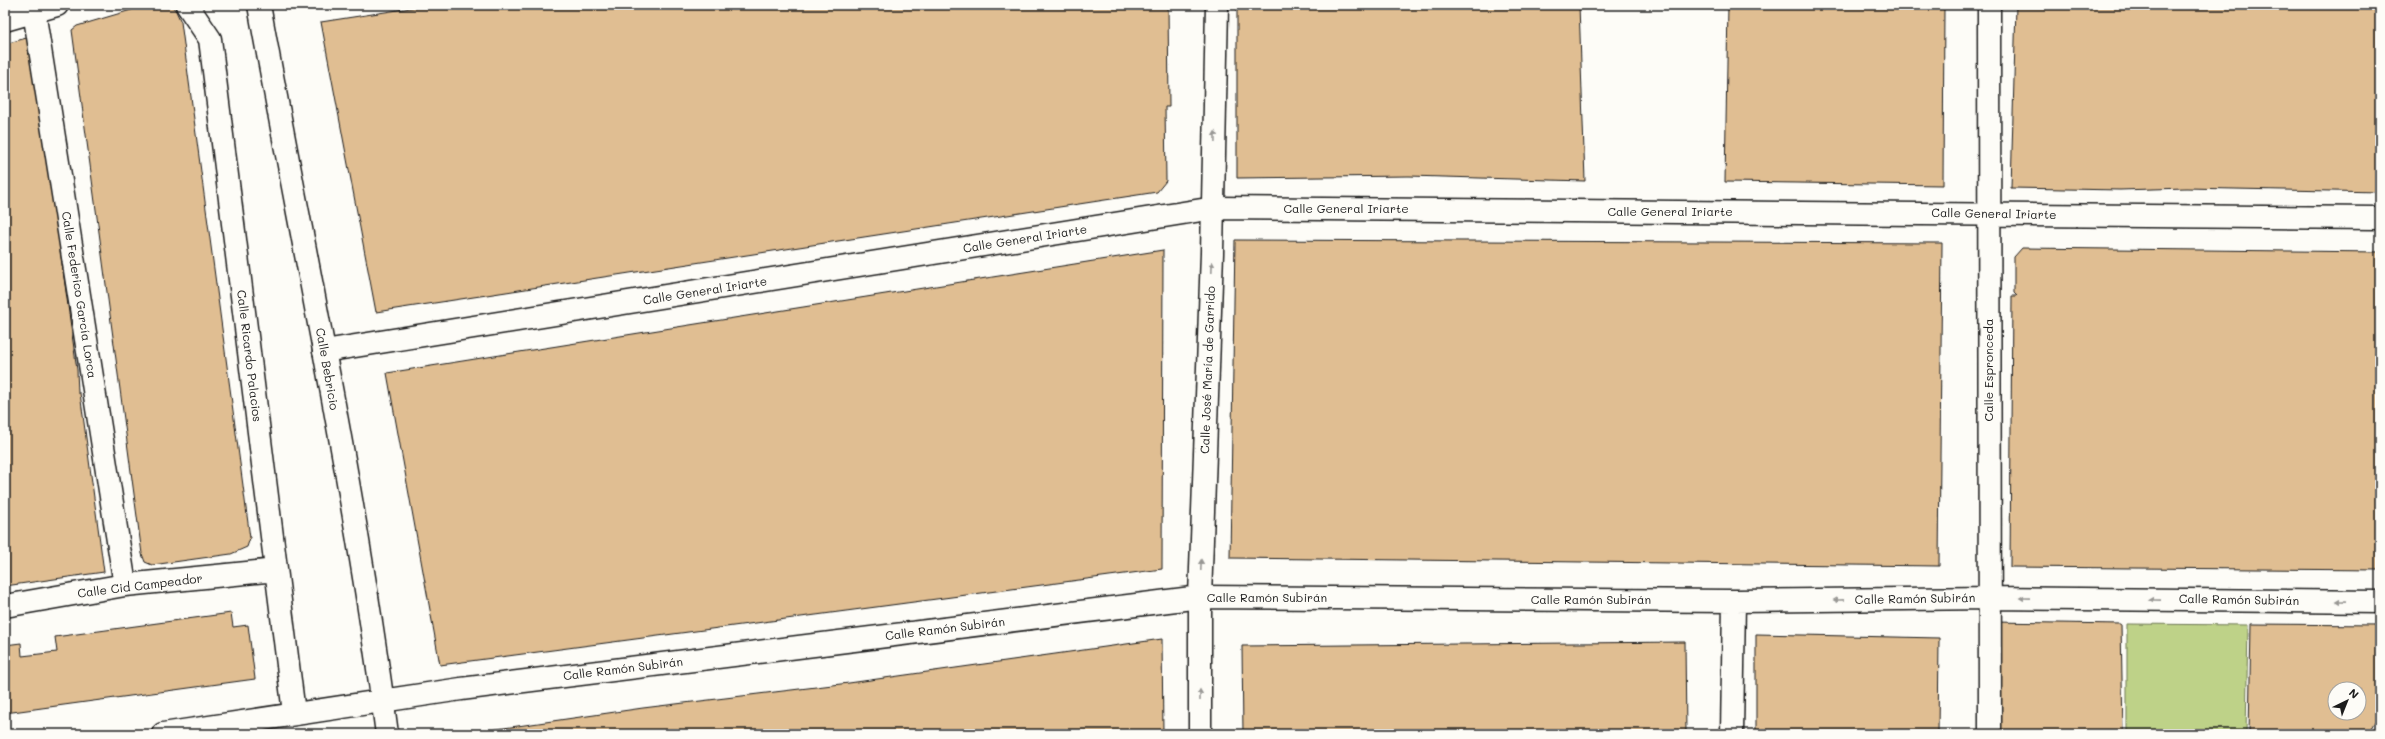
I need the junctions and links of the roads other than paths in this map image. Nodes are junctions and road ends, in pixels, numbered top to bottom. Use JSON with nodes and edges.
{"nodes":[{"id":1,"x":56,"y":5,"type":"edge"},
{"id":2,"x":187,"y":5,"type":"edge"},
{"id":3,"x":259,"y":5,"type":"edge"},
{"id":4,"x":1217,"y":5,"type":"edge"},
{"id":5,"x":1989,"y":5,"type":"edge"},
{"id":6,"x":34,"y":8,"type":"edge"},
{"id":7,"x":5,"y":20,"type":"edge"},
{"id":8,"x":1214,"y":208,"type":"junction"},
{"id":9,"x":1989,"y":214,"type":"junction"},
{"id":10,"x":2380,"y":218,"type":"edge"},
{"id":11,"x":324,"y":351,"type":"junction"},
{"id":12,"x":276,"y":570,"type":"junction"},
{"id":13,"x":125,"y":585,"type":"junction"},
{"id":14,"x":1200,"y":597,"type":"junction"},
{"id":15,"x":1990,"y":598,"type":"junction"},
{"id":16,"x":1734,"y":601,"type":"junction"},
{"id":17,"x":2380,"y":602,"type":"edge"},
{"id":18,"x":5,"y":606,"type":"edge"},
{"id":19,"x":383,"y":700,"type":"junction"},
{"id":20,"x":294,"y":713,"type":"junction"},
{"id":21,"x":163,"y":734,"type":"edge"},
{"id":22,"x":387,"y":734,"type":"edge"},
{"id":23,"x":1200,"y":734,"type":"edge"},
{"id":24,"x":1732,"y":734,"type":"edge"},
{"id":25,"x":1990,"y":734,"type":"edge"}],
"edges":[{"from":1,"to":6,"type":"street"},
{"from":2,"to":12,"type":"street","name":"Calle Ricardo Palacios"},
{"from":3,"to":11,"type":"street","name":"Calle Bebricio"},
{"from":8,"to":4,"type":"street","name":"Calle José María de Garrido","one_way":true},
{"from":5,"to":9,"type":"street","name":"Calle Espronceda"},
{"from":6,"to":7,"type":"street"},
{"from":6,"to":13,"type":"street","name":"Calle Federico García Lorca"},
{"from":8,"to":9,"type":"street","name":"Calle General Iriarte"},
{"from":8,"to":11,"type":"street","name":"Calle General Iriarte"},
{"from":14,"to":8,"type":"street","name":"Calle José María de Garrido","one_way":true},
{"from":9,"to":10,"type":"street","name":"Calle General Iriarte"},
{"from":9,"to":15,"type":"street","name":"Calle Espronceda"},
{"from":11,"to":19,"type":"street","name":"Calle Bebricio"},
{"from":12,"to":13,"type":"street","name":"Calle Cid Campeador"},
{"from":12,"to":20,"type":"street","name":"Calle Ricardo Palacios"},
{"from":13,"to":18,"type":"street","name":"Calle Cid Campeador"},
{"from":14,"to":16,"type":"street","name":"Calle Ramón Subirán"},
{"from":14,"to":19,"type":"street","name":"Calle Ramón Subirán"},
{"from":23,"to":14,"type":"street","name":"Calle José María de Garrido","one_way":true},
{"from":15,"to":16,"type":"street","name":"Calle Ramón Subirán","one_way":true},
{"from":17,"to":15,"type":"street","name":"Calle Ramón Subirán","one_way":true},
{"from":15,"to":25,"type":"street","name":"Calle Espronceda"},
{"from":16,"to":24,"type":"street"},
{"from":19,"to":20,"type":"street","name":"Calle Ramón Subirán"},
{"from":19,"to":22,"type":"street","name":"Calle Bebricio"},
{"from":20,"to":21,"type":"street","name":"Calle Ramón Subirán"}]}
